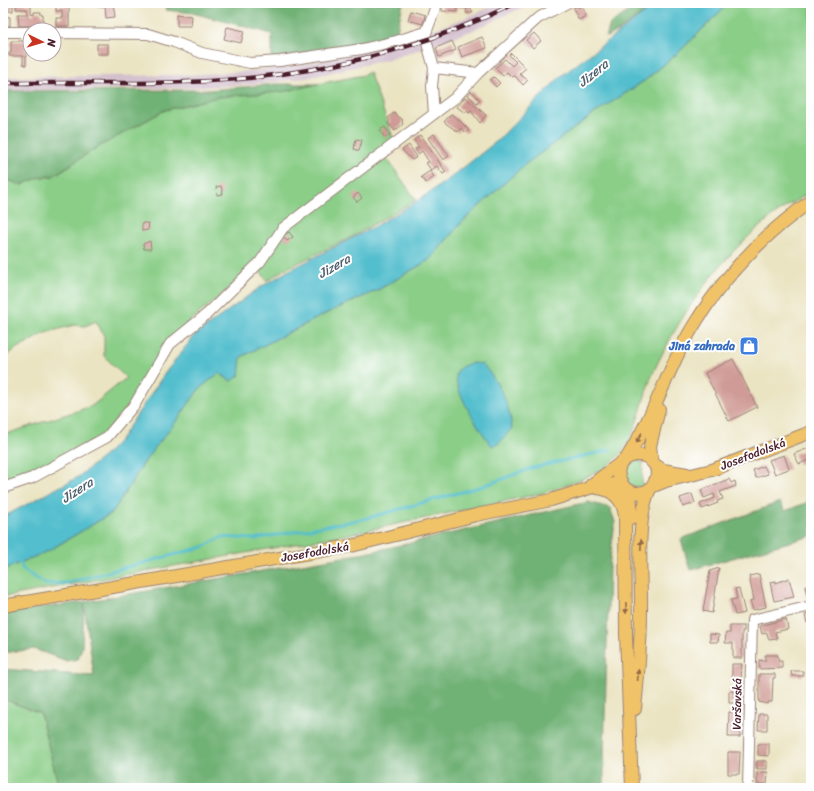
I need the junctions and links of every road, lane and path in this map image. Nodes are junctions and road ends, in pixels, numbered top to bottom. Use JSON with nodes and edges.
{"nodes":[{"id":1,"x":437,"y":3,"type":"edge"},
{"id":2,"x":568,"y":3,"type":"edge"},
{"id":3,"x":3,"y":32,"type":"edge"},
{"id":4,"x":22,"y":32,"type":"edge"},
{"id":5,"x":426,"y":32,"type":"junction"},
{"id":6,"x":62,"y":33,"type":"edge"},
{"id":7,"x":434,"y":68,"type":"junction"},
{"id":8,"x":478,"y":73,"type":"junction"},
{"id":9,"x":434,"y":114,"type":"junction"},
{"id":10,"x":811,"y":201,"type":"edge"},
{"id":11,"x":668,"y":377,"type":"junction"},
{"id":12,"x":811,"y":432,"type":"edge"},
{"id":13,"x":625,"y":460,"type":"junction"},
{"id":14,"x":653,"y":463,"type":"junction"},
{"id":15,"x":694,"y":475,"type":"junction"},
{"id":16,"x":623,"y":486,"type":"junction"},
{"id":17,"x":3,"y":488,"type":"edge"},
{"id":18,"x":651,"y":488,"type":"junction"},
{"id":19,"x":584,"y":490,"type":"junction"},
{"id":20,"x":626,"y":569,"type":"junction"},
{"id":21,"x":3,"y":606,"type":"edge"},
{"id":22,"x":811,"y":606,"type":"edge"},
{"id":23,"x":632,"y":756,"type":"junction"},
{"id":24,"x":632,"y":788,"type":"edge"},
{"id":25,"x":748,"y":788,"type":"edge"}],
"edges":[{"from":1,"to":5,"type":"street"},
{"from":2,"to":8,"type":"street"},
{"from":3,"to":4,"type":"street"},
{"from":5,"to":6,"type":"street"},
{"from":5,"to":7,"type":"street"},
{"from":7,"to":8,"type":"street"},
{"from":7,"to":9,"type":"street"},
{"from":8,"to":9,"type":"street"},
{"from":9,"to":17,"type":"street"},
{"from":10,"to":11,"type":"main road"},
{"from":11,"to":13,"type":"main road","one_way":true},
{"from":11,"to":14,"type":"main road"},
{"from":12,"to":15,"type":"main road","name":"Josefodolská"},
{"from":13,"to":14,"type":"main road"},
{"from":13,"to":16,"type":"main road"},
{"from":13,"to":19,"type":"main road"},
{"from":14,"to":15,"type":"main road","name":"Josefodolská"},
{"from":14,"to":18,"type":"main road"},
{"from":15,"to":18,"type":"main road","name":"Josefodolská"},
{"from":16,"to":18,"type":"main road"},
{"from":16,"to":19,"type":"main road","name":"Josefodolská"},
{"from":16,"to":20,"type":"main road"},
{"from":23,"to":18,"type":"main road","one_way":true},
{"from":19,"to":20,"type":"main road"},
{"from":19,"to":21,"type":"main road","name":"Josefodolská"},
{"from":20,"to":23,"type":"main road","one_way":true},
{"from":22,"to":25,"type":"street","name":"Varšavská"},
{"from":23,"to":24,"type":"main road"}]}
